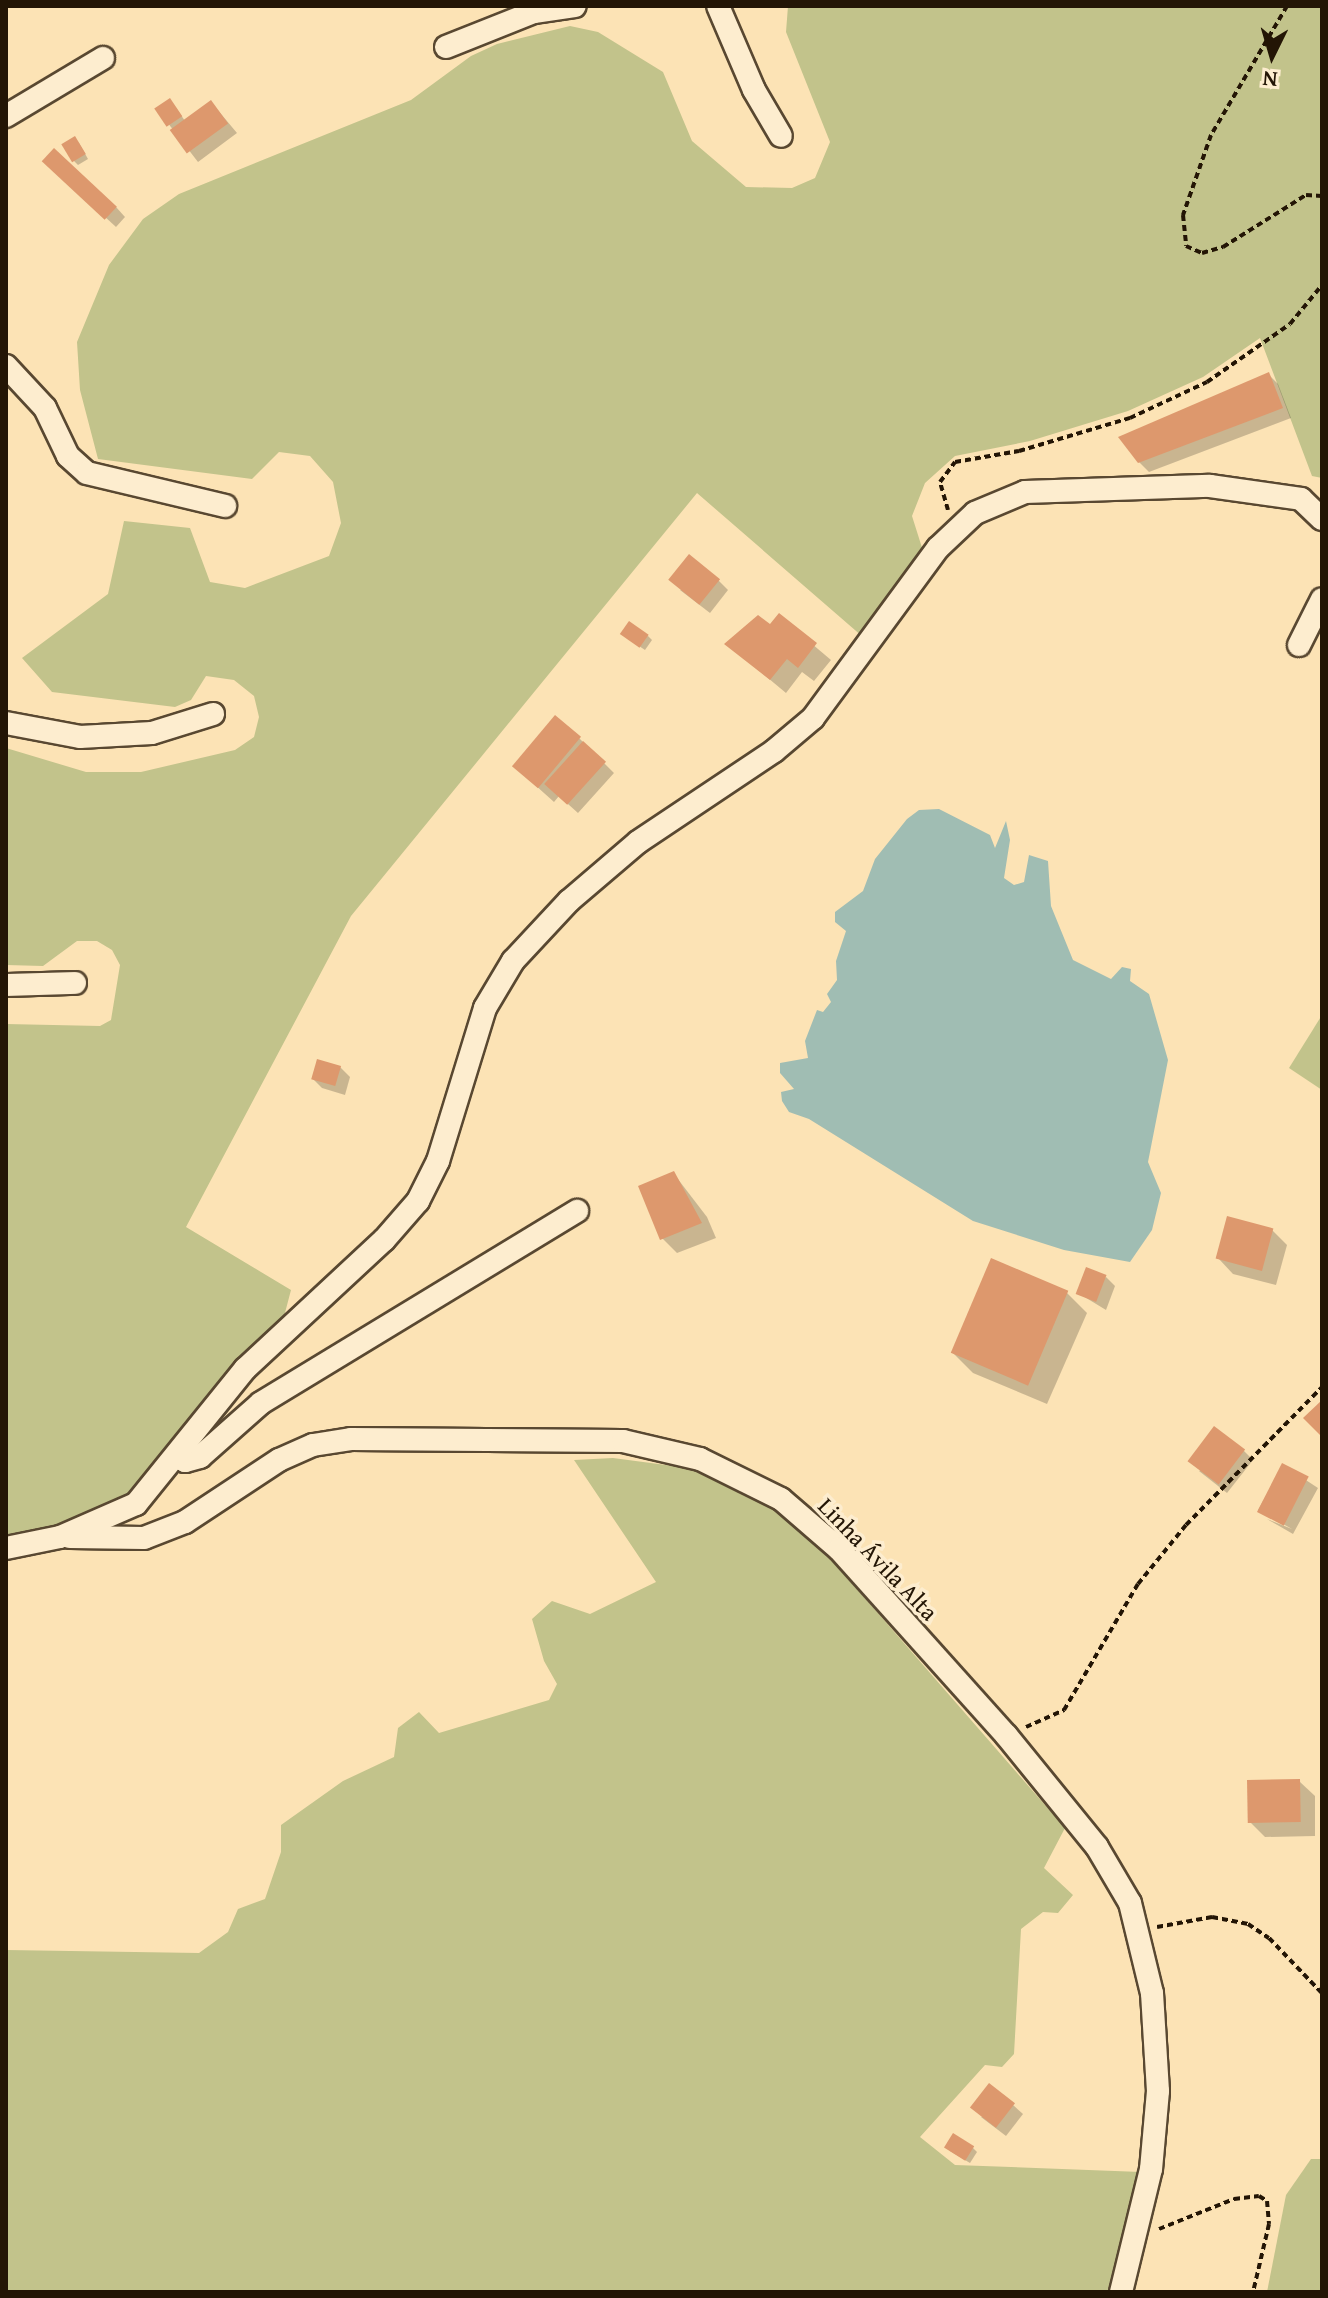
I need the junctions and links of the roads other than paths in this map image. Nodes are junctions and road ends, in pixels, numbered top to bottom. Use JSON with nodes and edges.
{"nodes":[{"id":1,"x":575,"y":6,"type":"edge"},
{"id":2,"x":718,"y":6,"type":"edge"},
{"id":3,"x":446,"y":47,"type":"dead end"},
{"id":4,"x":103,"y":58,"type":"dead end"},
{"id":5,"x":6,"y":116,"type":"edge"},
{"id":6,"x":781,"y":136,"type":"dead end"},
{"id":7,"x":6,"y":366,"type":"edge"},
{"id":8,"x":225,"y":506,"type":"dead end"},
{"id":9,"x":1322,"y":519,"type":"edge"},
{"id":10,"x":1322,"y":599,"type":"edge"},
{"id":11,"x":1299,"y":645,"type":"dead end"},
{"id":12,"x":213,"y":714,"type":"dead end"},
{"id":13,"x":6,"y":723,"type":"edge"},
{"id":14,"x":75,"y":983,"type":"dead end"},
{"id":15,"x":6,"y":985,"type":"edge"},
{"id":16,"x":577,"y":1211,"type":"dead end"},
{"id":17,"x":177,"y":1455,"type":"junction"},
{"id":18,"x":60,"y":1537,"type":"junction"},
{"id":19,"x":6,"y":1548,"type":"edge"},
{"id":20,"x":1121,"y":2292,"type":"edge"}],
"edges":[{"from":1,"to":3,"type":"street"},
{"from":2,"to":6,"type":"street"},
{"from":4,"to":5,"type":"street"},
{"from":7,"to":8,"type":"street"},
{"from":9,"to":17,"type":"street"},
{"from":10,"to":11,"type":"street"},
{"from":12,"to":13,"type":"street"},
{"from":14,"to":15,"type":"street"},
{"from":16,"to":17,"type":"street"},
{"from":17,"to":18,"type":"street"},
{"from":18,"to":19,"type":"street"},
{"from":18,"to":20,"type":"street","name":"Linha Ávila Alta"}]}
